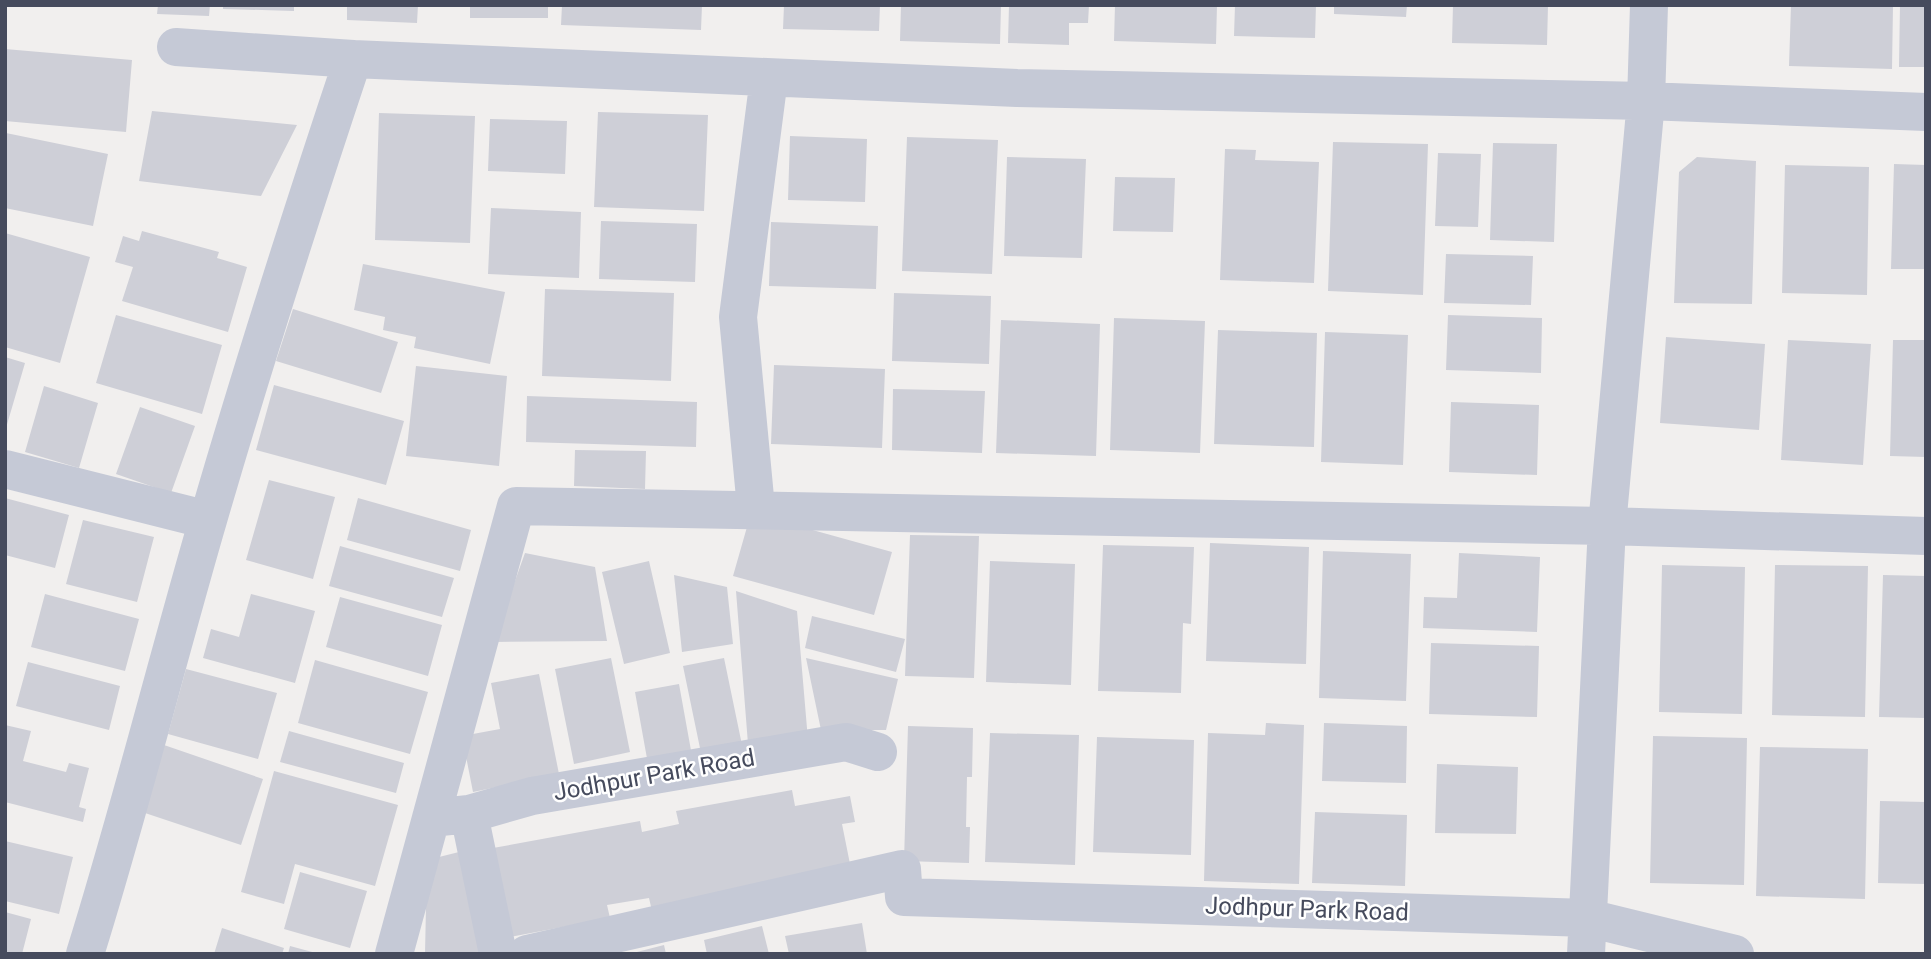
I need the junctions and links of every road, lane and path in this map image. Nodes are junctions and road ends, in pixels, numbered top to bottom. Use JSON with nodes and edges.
{"nodes":[{"id":1,"x":1649,"y":5,"type":"edge"},
{"id":2,"x":176,"y":47,"type":"dead end"},
{"id":3,"x":353,"y":59,"type":"junction"},
{"id":4,"x":769,"y":78,"type":"junction"},
{"id":5,"x":1646,"y":101,"type":"junction"},
{"id":6,"x":1926,"y":112,"type":"edge"},
{"id":7,"x":5,"y":469,"type":"edge"},
{"id":8,"x":756,"y":508,"type":"junction"},
{"id":9,"x":208,"y":520,"type":"junction"},
{"id":10,"x":1607,"y":526,"type":"junction"},
{"id":11,"x":1926,"y":536,"type":"edge"},
{"id":12,"x":878,"y":752,"type":"dead end"},
{"id":13,"x":469,"y":814,"type":"junction"},
{"id":14,"x":431,"y":818,"type":"junction"},
{"id":15,"x":1587,"y":936,"type":"edge"},
{"id":16,"x":85,"y":954,"type":"edge"},
{"id":17,"x":394,"y":954,"type":"edge"},
{"id":18,"x":498,"y":954,"type":"edge"},
{"id":19,"x":527,"y":954,"type":"edge"},
{"id":20,"x":1735,"y":954,"type":"edge"}],
"edges":[{"from":1,"to":5,"type":"street"},
{"from":2,"to":3,"type":"street"},
{"from":3,"to":4,"type":"street"},
{"from":3,"to":9,"type":"street"},
{"from":4,"to":5,"type":"street"},
{"from":4,"to":8,"type":"street"},
{"from":5,"to":6,"type":"street"},
{"from":5,"to":10,"type":"street"},
{"from":7,"to":9,"type":"street"},
{"from":8,"to":10,"type":"street"},
{"from":8,"to":14,"type":"street"},
{"from":9,"to":16,"type":"street"},
{"from":10,"to":11,"type":"street"},
{"from":10,"to":15,"type":"street"},
{"from":12,"to":13,"type":"street","name":"Jodhpur Park Road"},
{"from":13,"to":14,"type":"street","name":"Jodhpur Park Road"},
{"from":13,"to":18,"type":"street"},
{"from":14,"to":17,"type":"street"},
{"from":15,"to":19,"type":"street","name":"Jodhpur Park Road"},
{"from":15,"to":20,"type":"street","name":"Jodhpur Park Road"}]}
